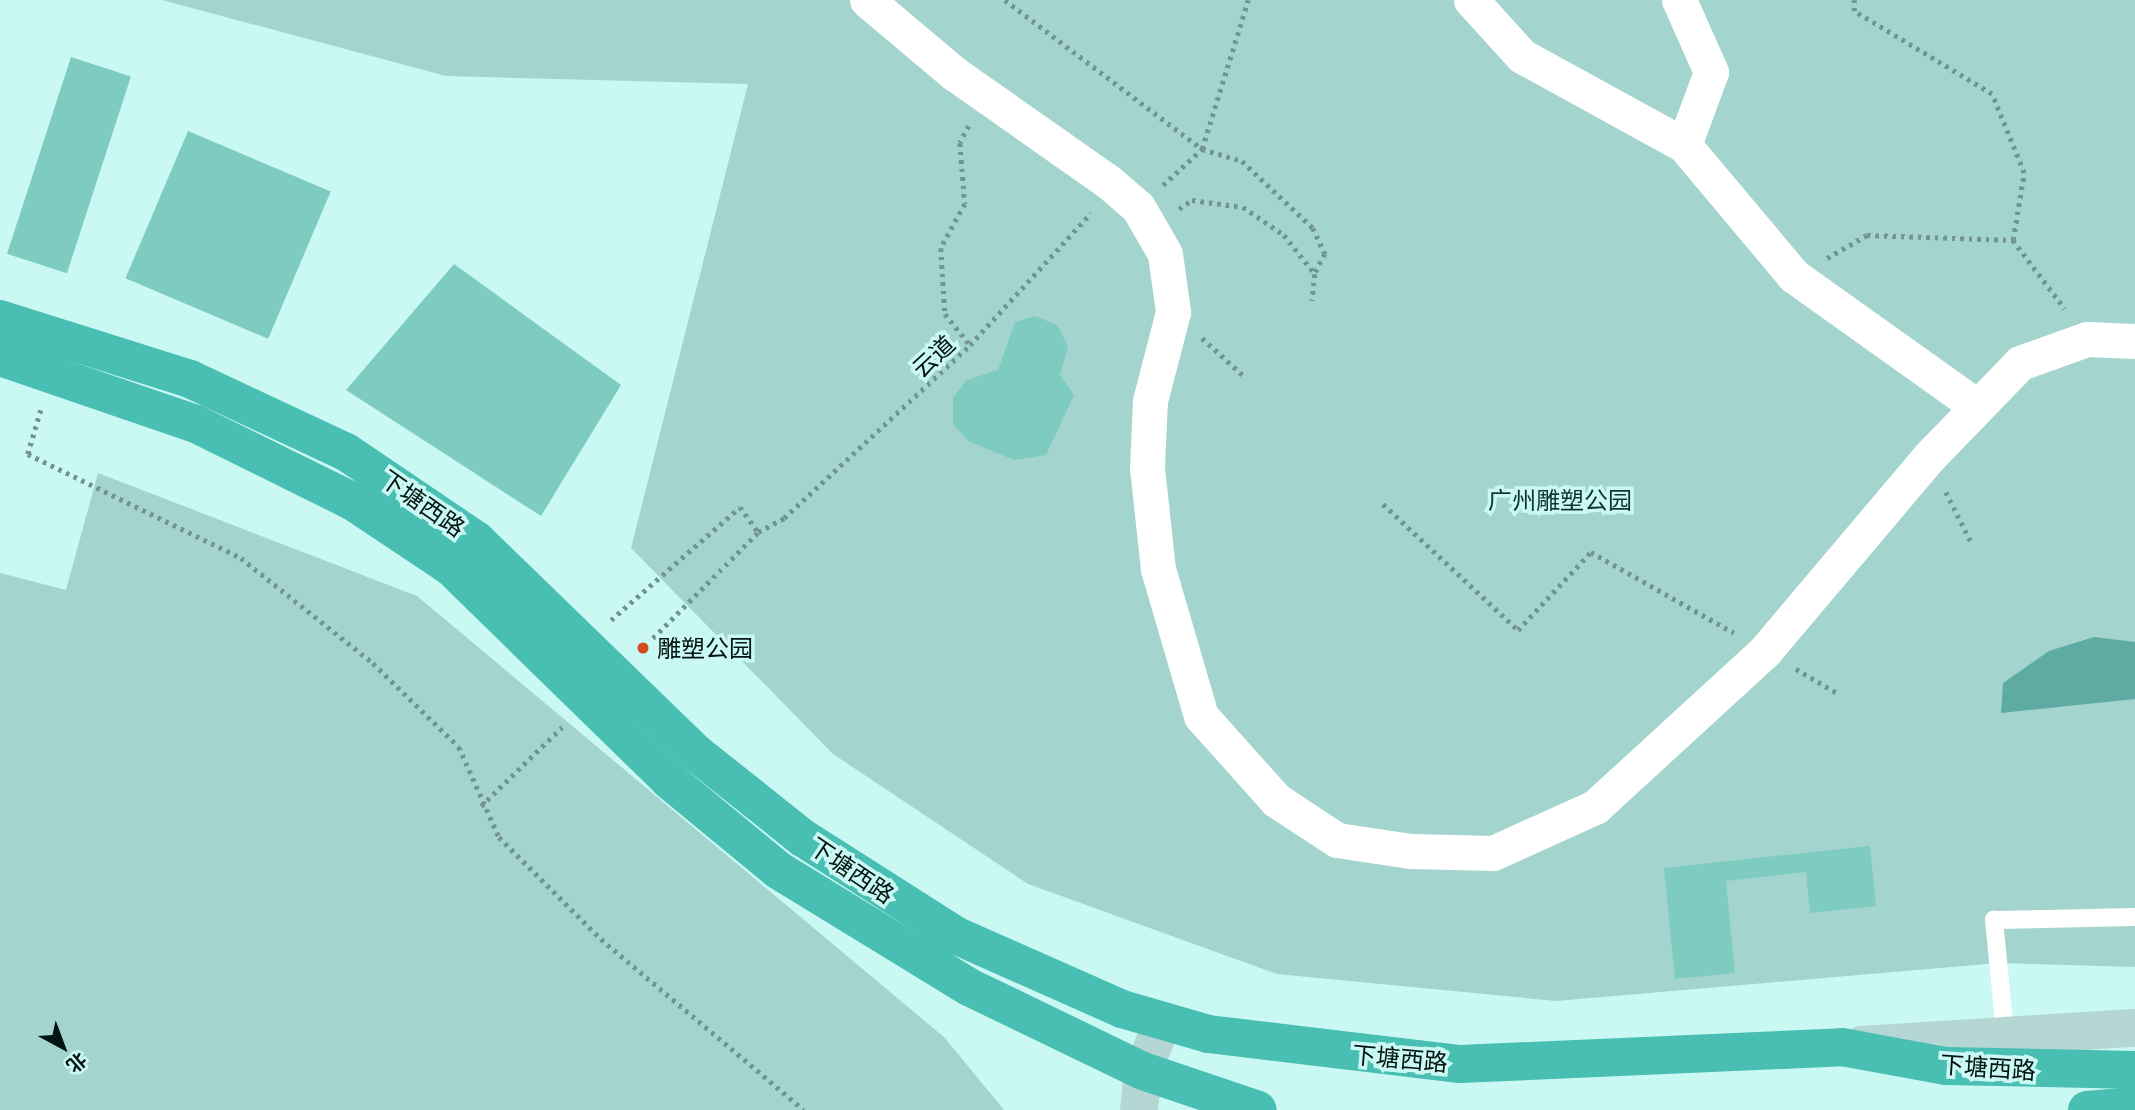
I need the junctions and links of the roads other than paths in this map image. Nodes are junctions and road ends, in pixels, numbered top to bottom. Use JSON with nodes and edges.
{"nodes":[{"id":1,"x":867,"y":0,"type":"edge"},
{"id":2,"x":1472,"y":0,"type":"edge"},
{"id":3,"x":1679,"y":0,"type":"edge"},
{"id":4,"x":1684,"y":145,"type":"junction"},
{"id":5,"x":0,"y":319,"type":"edge"},
{"id":6,"x":2135,"y":341,"type":"edge"},
{"id":7,"x":0,"y":357,"type":"edge"},
{"id":8,"x":1976,"y":406,"type":"junction"},
{"id":9,"x":2135,"y":917,"type":"edge"},
{"id":10,"x":1162,"y":1023,"type":"junction"},
{"id":11,"x":2135,"y":1028,"type":"edge"},
{"id":12,"x":2005,"y":1032,"type":"junction"},
{"id":13,"x":1842,"y":1046,"type":"junction"},
{"id":14,"x":2135,"y":1070,"type":"edge"},
{"id":15,"x":1143,"y":1071,"type":"junction"},
{"id":16,"x":2135,"y":1105,"type":"edge"},
{"id":17,"x":1139,"y":1110,"type":"edge"},
{"id":18,"x":1258,"y":1110,"type":"edge"},
{"id":19,"x":2087,"y":1110,"type":"edge"}],
"edges":[{"from":1,"to":8,"type":"street"},
{"from":2,"to":4,"type":"street"},
{"from":3,"to":4,"type":"street"},
{"from":4,"to":8,"type":"street"},
{"from":5,"to":10,"type":"highway","name":"下塘西路"},
{"from":6,"to":8,"type":"street"},
{"from":7,"to":15,"type":"highway","name":"下塘西路"},
{"from":9,"to":12,"type":"lane"},
{"from":10,"to":13,"type":"highway","name":"下塘西路"},
{"from":10,"to":15,"type":"street"},
{"from":11,"to":12,"type":"street","name":"下塘西路"},
{"from":12,"to":13,"type":"street","name":"下塘西路"},
{"from":13,"to":14,"type":"highway","name":"下塘西路"},
{"from":15,"to":17,"type":"street"},
{"from":15,"to":18,"type":"highway","name":"下塘西路"},
{"from":16,"to":19,"type":"highway"}]}
